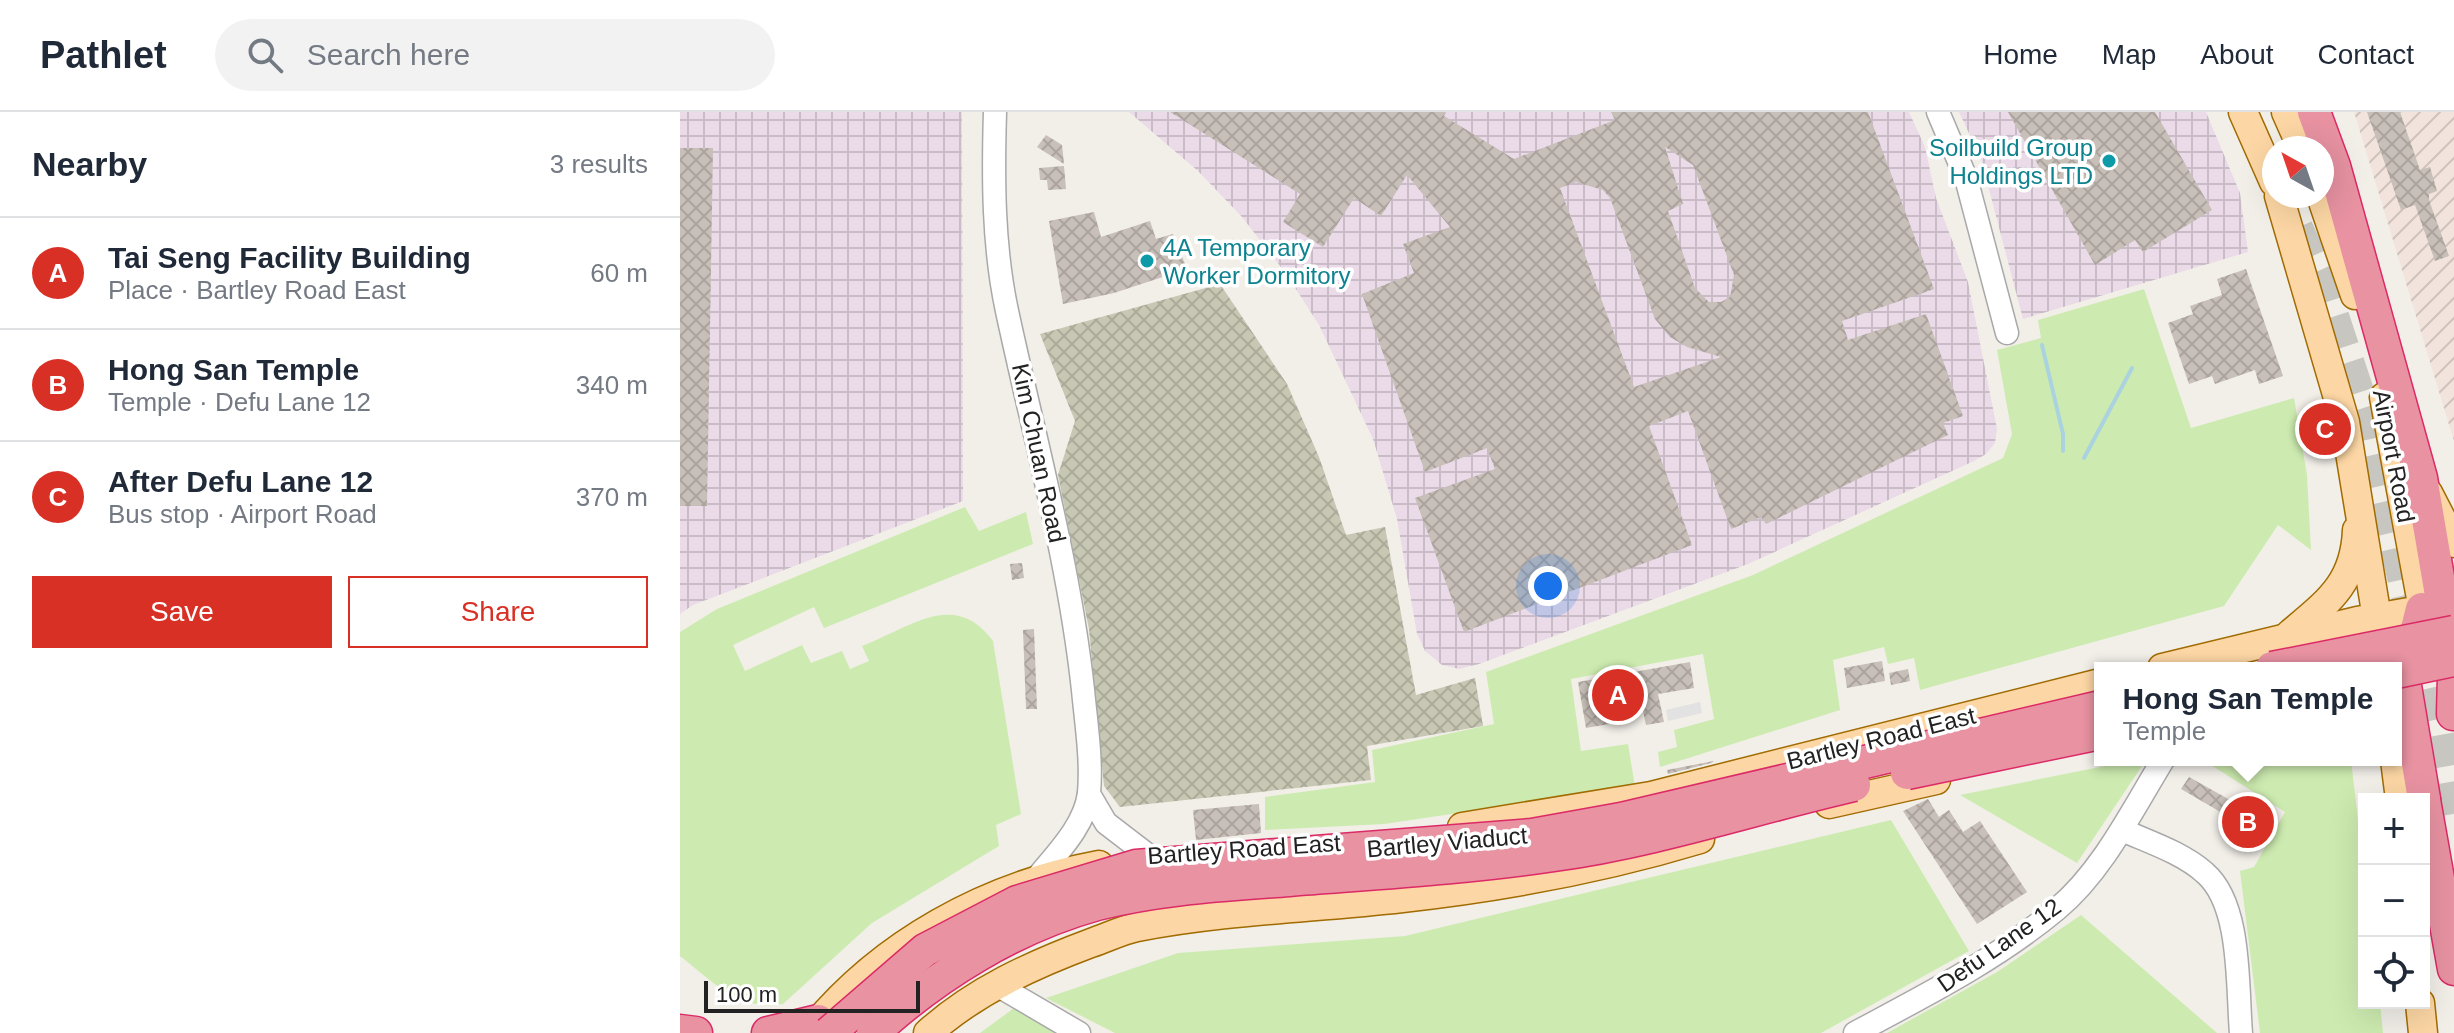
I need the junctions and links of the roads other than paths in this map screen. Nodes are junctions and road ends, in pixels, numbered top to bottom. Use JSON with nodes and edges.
{"nodes":[{"id":1,"x":995,"y":112,"type":"edge"},
{"id":2,"x":1938,"y":112,"type":"edge"},
{"id":3,"x":2243,"y":112,"type":"edge"},
{"id":4,"x":2286,"y":112,"type":"edge"},
{"id":5,"x":2314,"y":112,"type":"edge"},
{"id":6,"x":2297,"y":136,"type":"edge"},
{"id":7,"x":2262,"y":155,"type":"edge"},
{"id":8,"x":2283,"y":208,"type":"edge"},
{"id":9,"x":2325,"y":208,"type":"edge"},
{"id":10,"x":2007,"y":333,"type":"dead end"},
{"id":11,"x":2421,"y":478,"type":"junction"},
{"id":12,"x":2358,"y":492,"type":"junction"},
{"id":13,"x":2454,"y":543,"type":"edge"},
{"id":14,"x":2443,"y":613,"type":"edge"},
{"id":15,"x":2378,"y":617,"type":"junction"},
{"id":16,"x":2286,"y":637,"type":"junction"},
{"id":17,"x":2186,"y":662,"type":"edge"},
{"id":18,"x":2291,"y":662,"type":"edge"},
{"id":19,"x":2391,"y":662,"type":"edge"},
{"id":20,"x":2402,"y":666,"type":"edge"},
{"id":21,"x":2451,"y":670,"type":"edge"},
{"id":22,"x":2402,"y":674,"type":"edge"},
{"id":23,"x":2094,"y":685,"type":"edge"},
{"id":24,"x":2402,"y":705,"type":"edge"},
{"id":25,"x":2094,"y":708,"type":"edge"},
{"id":26,"x":2453,"y":717,"type":"edge"},
{"id":27,"x":1926,"y":727,"type":"junction"},
{"id":28,"x":2094,"y":734,"type":"edge"},
{"id":29,"x":2094,"y":746,"type":"edge"},
{"id":30,"x":2159,"y":766,"type":"edge"},
{"id":31,"x":2394,"y":766,"type":"edge"},
{"id":32,"x":1931,"y":781,"type":"junction"},
{"id":33,"x":2399,"y":793,"type":"edge"},
{"id":34,"x":2423,"y":793,"type":"edge"},
{"id":35,"x":1089,"y":794,"type":"junction"},
{"id":36,"x":1486,"y":823,"type":"junction"},
{"id":37,"x":2122,"y":830,"type":"junction"},
{"id":38,"x":2430,"y":833,"type":"edge"},
{"id":39,"x":1149,"y":856,"type":"junction"},
{"id":40,"x":1108,"y":863,"type":"junction"},
{"id":41,"x":1036,"y":879,"type":"junction"},
{"id":42,"x":1489,"y":884,"type":"junction"},
{"id":43,"x":1120,"y":933,"type":"junction"},
{"id":44,"x":2454,"y":969,"type":"edge"},
{"id":45,"x":997,"y":985,"type":"junction"},
{"id":46,"x":2421,"y":1009,"type":"edge"},
{"id":47,"x":819,"y":1029,"type":"edge"},
{"id":48,"x":680,"y":1031,"type":"edge"},
{"id":49,"x":696,"y":1033,"type":"edge"},
{"id":50,"x":768,"y":1033,"type":"edge"},
{"id":51,"x":873,"y":1033,"type":"edge"},
{"id":52,"x":928,"y":1033,"type":"edge"},
{"id":53,"x":1079,"y":1033,"type":"edge"},
{"id":54,"x":1855,"y":1033,"type":"edge"},
{"id":55,"x":2241,"y":1033,"type":"edge"},
{"id":56,"x":2423,"y":1033,"type":"edge"}],
"edges":[{"from":1,"to":35,"type":"street","name":"Kim Chuan Road"},
{"from":2,"to":10,"type":"street"},
{"from":3,"to":7,"type":"main road"},
{"from":4,"to":6,"type":"main road"},
{"from":5,"to":11,"type":"highway"},
{"from":8,"to":12,"type":"main road","name":"Airport Road"},
{"from":9,"to":14,"type":"main road","name":"Airport Road"},
{"from":11,"to":13,"type":"main road"},
{"from":11,"to":14,"type":"highway"},
{"from":12,"to":15,"type":"main road","name":"Airport Road"},
{"from":12,"to":16,"type":"main road"},
{"from":14,"to":15,"type":"main road"},
{"from":14,"to":18,"type":"highway","bridge":true},
{"from":14,"to":20,"type":"highway"},
{"from":14,"to":21,"type":"highway"},
{"from":15,"to":16,"type":"main road"},
{"from":15,"to":19,"type":"main road","name":"Airport Road"},
{"from":16,"to":17,"type":"main road"},
{"from":21,"to":22,"type":"highway","bridge":true},
{"from":21,"to":26,"type":"highway"},
{"from":23,"to":27,"type":"main road","name":"Bartley Road East"},
{"from":24,"to":34,"type":"highway"},
{"from":25,"to":47,"type":"highway","name":"Bartley Viaduct","bridge":true},
{"from":27,"to":32,"type":"main road"},
{"from":27,"to":36,"type":"main road","name":"Bartley Road East"},
{"from":28,"to":51,"type":"highway","name":"Bartley Viaduct","bridge":true},
{"from":29,"to":32,"type":"main road"},
{"from":30,"to":37,"type":"street","name":"Defu Lane 12"},
{"from":31,"to":33,"type":"main road"},
{"from":32,"to":42,"type":"main road"},
{"from":35,"to":39,"type":"street"},
{"from":35,"to":41,"type":"street"},
{"from":36,"to":39,"type":"main road","name":"Bartley Road East"},
{"from":36,"to":42,"type":"main road"},
{"from":37,"to":54,"type":"street","name":"Defu Lane 12"},
{"from":37,"to":55,"type":"street"},
{"from":38,"to":44,"type":"highway"},
{"from":39,"to":40,"type":"main road","name":"Bartley Road East"},
{"from":40,"to":41,"type":"main road","name":"Bartley Road East"},
{"from":40,"to":43,"type":"main road"},
{"from":41,"to":47,"type":"main road","name":"Bartley Road East"},
{"from":42,"to":43,"type":"main road"},
{"from":43,"to":45,"type":"main road"},
{"from":45,"to":52,"type":"main road"},
{"from":45,"to":53,"type":"street"},
{"from":46,"to":56,"type":"main road"},
{"from":47,"to":50,"type":"highway"},
{"from":48,"to":49,"type":"highway"}]}
